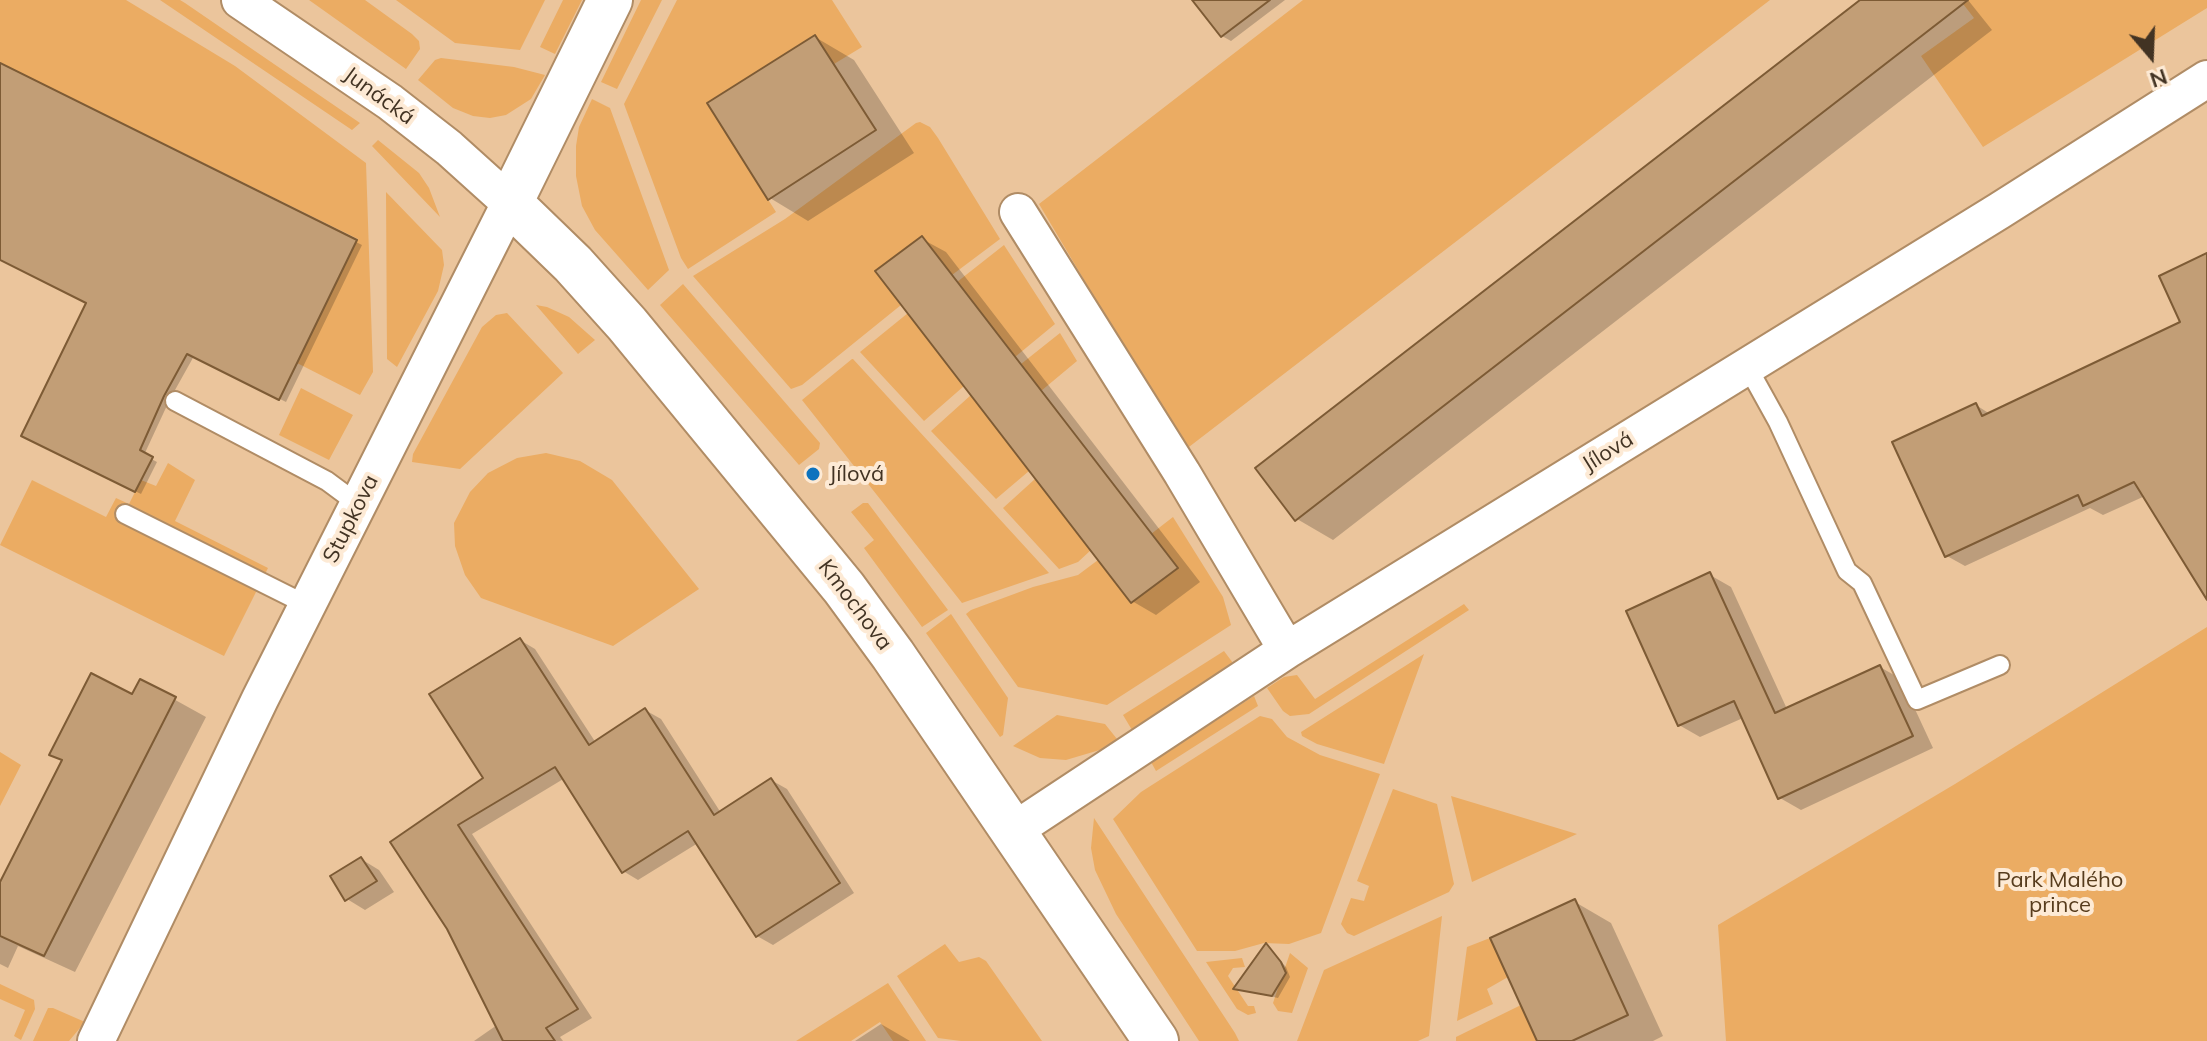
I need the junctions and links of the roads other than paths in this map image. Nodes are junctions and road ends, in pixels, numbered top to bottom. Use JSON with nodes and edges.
{"nodes":[{"id":1,"x":240,"y":0,"type":"edge"},
{"id":2,"x":610,"y":0,"type":"edge"},
{"id":3,"x":2207,"y":79,"type":"edge"},
{"id":4,"x":510,"y":203,"type":"junction"},
{"id":5,"x":1018,"y":212,"type":"dead end"},
{"id":6,"x":1747,"y":366,"type":"junction"},
{"id":7,"x":175,"y":401,"type":"dead end"},
{"id":8,"x":358,"y":504,"type":"junction"},
{"id":9,"x":125,"y":514,"type":"dead end"},
{"id":10,"x":307,"y":605,"type":"junction"},
{"id":11,"x":1287,"y":650,"type":"junction"},
{"id":12,"x":2000,"y":665,"type":"dead end"},
{"id":13,"x":1013,"y":831,"type":"junction"},
{"id":14,"x":96,"y":1041,"type":"edge"},
{"id":15,"x":1156,"y":1041,"type":"edge"}],
"edges":[{"from":1,"to":4,"type":"street","name":"Junácká"},
{"from":2,"to":4,"type":"street","name":"Stupkova"},
{"from":3,"to":6,"type":"street","name":"Jílová"},
{"from":4,"to":8,"type":"street","name":"Stupkova"},
{"from":4,"to":13,"type":"street","name":"Kmochova"},
{"from":5,"to":11,"type":"street"},
{"from":6,"to":11,"type":"street","name":"Jílová"},
{"from":6,"to":12,"type":"lane"},
{"from":7,"to":8,"type":"lane"},
{"from":8,"to":10,"type":"street","name":"Stupkova"},
{"from":9,"to":10,"type":"lane"},
{"from":10,"to":14,"type":"street","name":"Stupkova"},
{"from":11,"to":13,"type":"street","name":"Jílová"},
{"from":13,"to":15,"type":"street","name":"Kmochova"}]}
